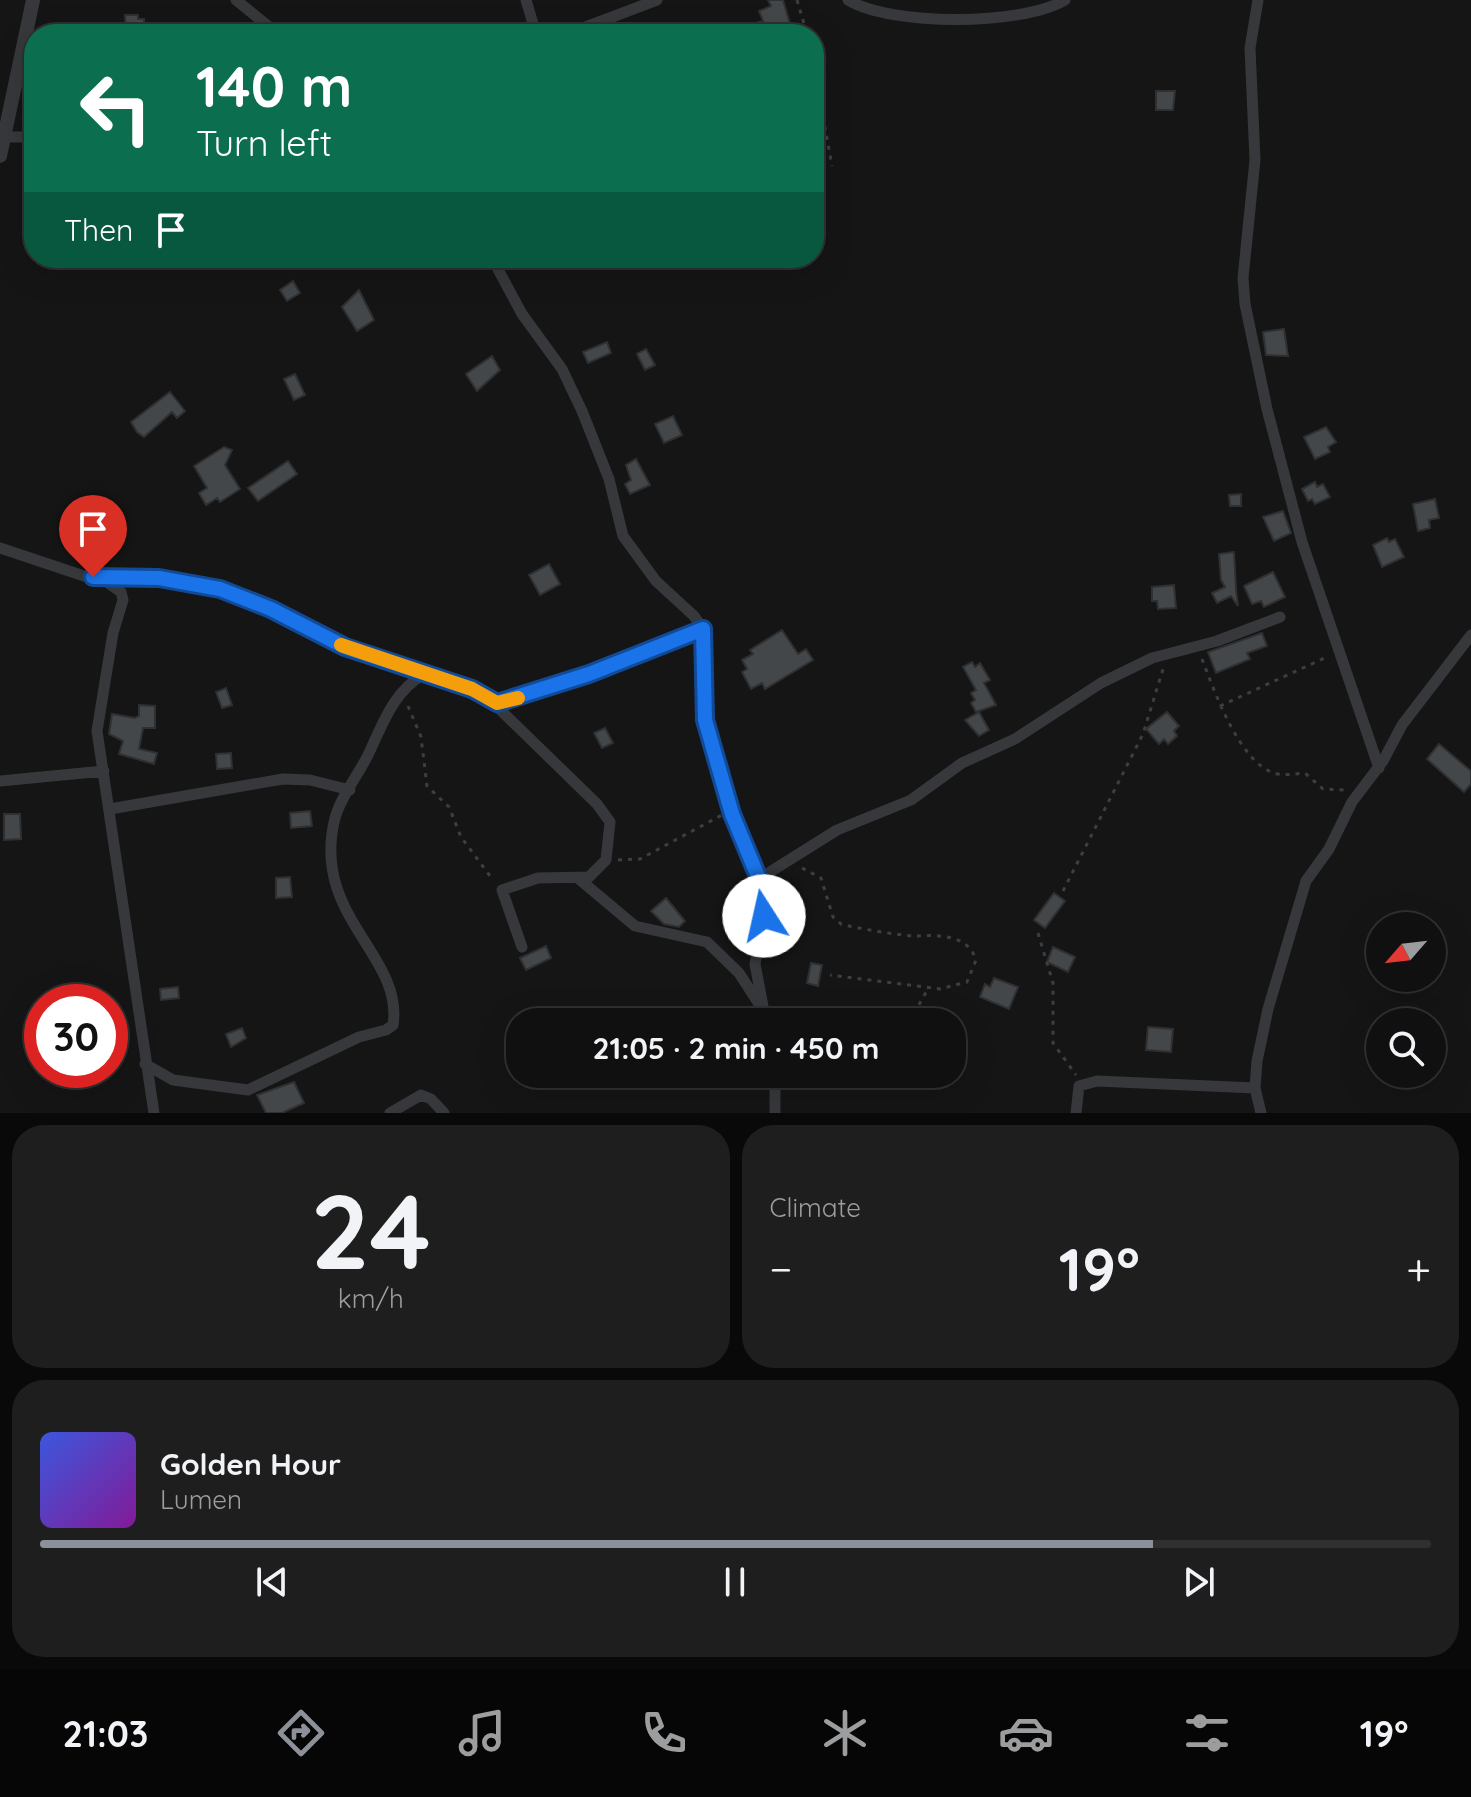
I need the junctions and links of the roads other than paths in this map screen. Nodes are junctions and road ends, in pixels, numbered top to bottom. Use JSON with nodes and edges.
{"nodes":[{"id":1,"x":33,"y":0,"type":"edge"},
{"id":2,"x":236,"y":0,"type":"edge"},
{"id":3,"x":526,"y":0,"type":"edge"},
{"id":4,"x":657,"y":0,"type":"edge"},
{"id":5,"x":848,"y":0,"type":"edge"},
{"id":6,"x":1065,"y":0,"type":"edge"},
{"id":7,"x":1258,"y":0,"type":"edge"},
{"id":8,"x":28,"y":24,"type":"edge"},
{"id":9,"x":266,"y":24,"type":"edge"},
{"id":10,"x":533,"y":24,"type":"edge"},
{"id":11,"x":593,"y":24,"type":"edge"},
{"id":12,"x":24,"y":40,"type":"edge"},
{"id":13,"x":2,"y":137,"type":"edge"},
{"id":14,"x":24,"y":137,"type":"edge"},
{"id":15,"x":0,"y":156,"type":"edge"},
{"id":16,"x":497,"y":268,"type":"edge"},
{"id":17,"x":0,"y":548,"type":"edge"},
{"id":18,"x":101,"y":577,"type":"junction"},
{"id":19,"x":1280,"y":617,"type":"dead end"},
{"id":20,"x":703,"y":629,"type":"junction"},
{"id":21,"x":1471,"y":635,"type":"edge"},
{"id":22,"x":424,"y":674,"type":"junction"},
{"id":23,"x":497,"y":703,"type":"junction"},
{"id":24,"x":1379,"y":768,"type":"junction"},
{"id":25,"x":104,"y":771,"type":"junction"},
{"id":26,"x":0,"y":781,"type":"edge"},
{"id":27,"x":350,"y":790,"type":"junction"},
{"id":28,"x":110,"y":809,"type":"junction"},
{"id":29,"x":579,"y":879,"type":"junction"},
{"id":30,"x":759,"y":879,"type":"junction"},
{"id":31,"x":522,"y":947,"type":"dead end"},
{"id":32,"x":761,"y":1008,"type":"edge"},
{"id":33,"x":764,"y":1008,"type":"edge"},
{"id":34,"x":145,"y":1064,"type":"junction"},
{"id":35,"x":775,"y":1088,"type":"edge"},
{"id":36,"x":1255,"y":1088,"type":"junction"},
{"id":37,"x":154,"y":1113,"type":"edge"},
{"id":38,"x":390,"y":1113,"type":"edge"},
{"id":39,"x":444,"y":1113,"type":"edge"},
{"id":40,"x":775,"y":1113,"type":"edge"},
{"id":41,"x":1076,"y":1113,"type":"edge"},
{"id":42,"x":1261,"y":1113,"type":"edge"}],
"edges":[{"from":1,"to":8,"type":"street"},
{"from":2,"to":9,"type":"street"},
{"from":3,"to":10,"type":"street"},
{"from":4,"to":11,"type":"street"},
{"from":5,"to":6,"type":"street"},
{"from":7,"to":24,"type":"street"},
{"from":12,"to":13,"type":"street"},
{"from":13,"to":14,"type":"street"},
{"from":13,"to":15,"type":"street"},
{"from":16,"to":20,"type":"street"},
{"from":17,"to":18,"type":"street"},
{"from":18,"to":22,"type":"street"},
{"from":18,"to":25,"type":"street"},
{"from":19,"to":30,"type":"street"},
{"from":20,"to":23,"type":"street"},
{"from":20,"to":30,"type":"street"},
{"from":21,"to":24,"type":"street"},
{"from":22,"to":23,"type":"street"},
{"from":22,"to":27,"type":"street"},
{"from":23,"to":29,"type":"street"},
{"from":24,"to":36,"type":"street"},
{"from":25,"to":26,"type":"street"},
{"from":25,"to":28,"type":"street"},
{"from":27,"to":28,"type":"street"},
{"from":27,"to":34,"type":"street"},
{"from":28,"to":34,"type":"street"},
{"from":29,"to":31,"type":"street"},
{"from":29,"to":32,"type":"street"},
{"from":30,"to":33,"type":"street"},
{"from":34,"to":37,"type":"street"},
{"from":35,"to":40,"type":"street"},
{"from":36,"to":41,"type":"street"},
{"from":36,"to":42,"type":"street"},
{"from":38,"to":39,"type":"street"}]}
